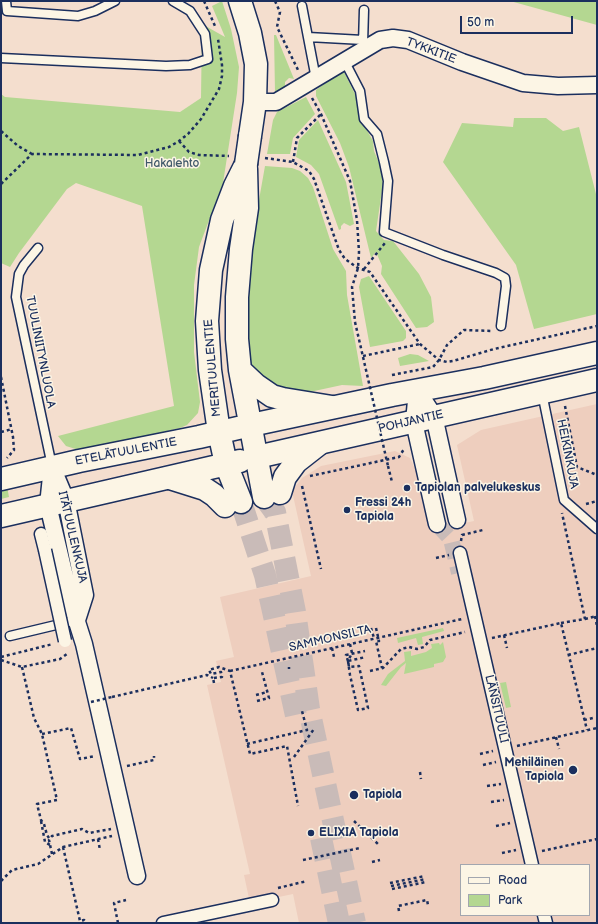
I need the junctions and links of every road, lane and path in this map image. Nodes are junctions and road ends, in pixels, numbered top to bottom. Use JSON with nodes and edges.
{"nodes":[{"id":1,"x":6,"y":1,"type":"edge"},
{"id":2,"x":115,"y":1,"type":"edge"},
{"id":3,"x":173,"y":1,"type":"edge"},
{"id":4,"x":204,"y":1,"type":"edge"},
{"id":5,"x":240,"y":1,"type":"edge"},
{"id":6,"x":275,"y":1,"type":"edge"},
{"id":7,"x":302,"y":6,"type":"dead end"},
{"id":8,"x":364,"y":10,"type":"dead end"},
{"id":9,"x":308,"y":37,"type":"junction"},
{"id":10,"x":363,"y":45,"type":"junction"},
{"id":11,"x":1,"y":58,"type":"edge"},
{"id":12,"x":345,"y":62,"type":"junction"},
{"id":13,"x":311,"y":82,"type":"junction"},
{"id":14,"x":597,"y":85,"type":"edge"},
{"id":15,"x":255,"y":102,"type":"junction"},
{"id":16,"x":321,"y":114,"type":"junction"},
{"id":17,"x":1,"y":132,"type":"edge"},
{"id":18,"x":179,"y":141,"type":"junction"},
{"id":19,"x":32,"y":154,"type":"junction"},
{"id":20,"x":247,"y":159,"type":"junction"},
{"id":21,"x":293,"y":162,"type":"junction"},
{"id":22,"x":1,"y":184,"type":"edge"},
{"id":23,"x":392,"y":235,"type":"junction"},
{"id":24,"x":38,"y":248,"type":"dead end"},
{"id":25,"x":358,"y":268,"type":"junction"},
{"id":26,"x":364,"y":269,"type":"junction"},
{"id":27,"x":502,"y":326,"type":"joint"},
{"id":28,"x":597,"y":326,"type":"edge"},
{"id":29,"x":420,"y":344,"type":"junction"},
{"id":30,"x":597,"y":353,"type":"edge"},
{"id":31,"x":363,"y":356,"type":"junction"},
{"id":32,"x":440,"y":360,"type":"junction"},
{"id":33,"x":240,"y":370,"type":"junction"},
{"id":34,"x":1,"y":377,"type":"edge"},
{"id":35,"x":597,"y":380,"type":"edge"},
{"id":36,"x":417,"y":390,"type":"junction"},
{"id":37,"x":542,"y":392,"type":"junction"},
{"id":38,"x":571,"y":405,"type":"dead end"},
{"id":39,"x":332,"y":407,"type":"junction"},
{"id":40,"x":434,"y":416,"type":"junction"},
{"id":41,"x":414,"y":422,"type":"junction"},
{"id":42,"x":251,"y":425,"type":"junction"},
{"id":43,"x":12,"y":429,"type":"junction"},
{"id":44,"x":1,"y":432,"type":"edge"},
{"id":45,"x":219,"y":432,"type":"junction"},
{"id":46,"x":319,"y":444,"type":"junction"},
{"id":47,"x":257,"y":457,"type":"junction"},
{"id":48,"x":8,"y":458,"type":"dead end"},
{"id":49,"x":226,"y":464,"type":"junction"},
{"id":50,"x":52,"y":467,"type":"junction"},
{"id":51,"x":597,"y":475,"type":"edge"},
{"id":52,"x":169,"y":478,"type":"junction"},
{"id":53,"x":1,"y":479,"type":"edge"},
{"id":54,"x":392,"y":482,"type":"dead end"},
{"id":55,"x":303,"y":492,"type":"dead end"},
{"id":56,"x":57,"y":502,"type":"junction"},
{"id":57,"x":561,"y":510,"type":"dead end"},
{"id":58,"x":1,"y":516,"type":"edge"},
{"id":59,"x":457,"y":520,"type":"dead end"},
{"id":60,"x":437,"y":524,"type":"tunnel mouth"},
{"id":61,"x":597,"y":529,"type":"edge"},
{"id":62,"x":41,"y":534,"type":"dead end"},
{"id":63,"x":460,"y":553,"type":"dead end"},
{"id":64,"x":321,"y":569,"type":"dead end"},
{"id":65,"x":474,"y":616,"type":"junction"},
{"id":66,"x":596,"y":616,"type":"edge"},
{"id":67,"x":585,"y":619,"type":"junction"},
{"id":68,"x":77,"y":620,"type":"junction"},
{"id":69,"x":561,"y":623,"type":"junction"},
{"id":70,"x":597,"y":626,"type":"edge"},
{"id":71,"x":371,"y":628,"type":"junction"},
{"id":72,"x":376,"y":628,"type":"junction"},
{"id":73,"x":478,"y":630,"type":"junction"},
{"id":74,"x":10,"y":636,"type":"dead end"},
{"id":75,"x":378,"y":637,"type":"junction"},
{"id":76,"x":374,"y":638,"type":"junction"},
{"id":77,"x":65,"y":641,"type":"joint"},
{"id":78,"x":376,"y":641,"type":"junction"},
{"id":79,"x":350,"y":644,"type":"junction"},
{"id":80,"x":332,"y":648,"type":"junction"},
{"id":81,"x":507,"y":648,"type":"dead end"},
{"id":82,"x":597,"y":648,"type":"edge"},
{"id":83,"x":352,"y":653,"type":"junction"},
{"id":84,"x":68,"y":654,"type":"dead end"},
{"id":85,"x":568,"y":655,"type":"junction"},
{"id":86,"x":334,"y":656,"type":"dead end"},
{"id":87,"x":1,"y":657,"type":"edge"},
{"id":88,"x":1,"y":660,"type":"edge"},
{"id":89,"x":348,"y":661,"type":"junction"},
{"id":90,"x":22,"y":667,"type":"junction"},
{"id":91,"x":382,"y":668,"type":"junction"},
{"id":92,"x":230,"y":671,"type":"junction"},
{"id":93,"x":370,"y":671,"type":"dead end"},
{"id":94,"x":262,"y":672,"type":"dead end"},
{"id":95,"x":213,"y":678,"type":"junction"},
{"id":96,"x":214,"y":683,"type":"dead end"},
{"id":97,"x":267,"y":692,"type":"junction"},
{"id":98,"x":256,"y":695,"type":"dead end"},
{"id":99,"x":257,"y":701,"type":"dead end"},
{"id":100,"x":91,"y":702,"type":"dead end"},
{"id":101,"x":302,"y":711,"type":"dead end"},
{"id":102,"x":593,"y":718,"type":"dead end"},
{"id":103,"x":584,"y":720,"type":"junction"},
{"id":104,"x":597,"y":728,"type":"edge"},
{"id":105,"x":314,"y":730,"type":"dead end"},
{"id":106,"x":586,"y":730,"type":"junction"},
{"id":107,"x":42,"y":734,"type":"junction"},
{"id":108,"x":556,"y":737,"type":"junction"},
{"id":109,"x":247,"y":744,"type":"junction"},
{"id":110,"x":505,"y":748,"type":"junction"},
{"id":111,"x":559,"y":749,"type":"dead end"},
{"id":112,"x":97,"y":755,"type":"dead end"},
{"id":113,"x":154,"y":756,"type":"dead end"},
{"id":114,"x":294,"y":757,"type":"dead end"},
{"id":115,"x":127,"y":766,"type":"dead end"},
{"id":116,"x":420,"y":772,"type":"dead end"},
{"id":117,"x":421,"y":779,"type":"dead end"},
{"id":118,"x":298,"y":806,"type":"dead end"},
{"id":119,"x":41,"y":820,"type":"junction"},
{"id":120,"x":354,"y":821,"type":"dead end"},
{"id":121,"x":112,"y":828,"type":"dead end"},
{"id":122,"x":114,"y":835,"type":"dead end"},
{"id":123,"x":49,"y":838,"type":"junction"},
{"id":124,"x":98,"y":839,"type":"junction"},
{"id":125,"x":597,"y":839,"type":"edge"},
{"id":126,"x":378,"y":844,"type":"dead end"},
{"id":127,"x":50,"y":845,"type":"junction"},
{"id":128,"x":64,"y":846,"type":"junction"},
{"id":129,"x":360,"y":848,"type":"dead end"},
{"id":130,"x":100,"y":850,"type":"dead end"},
{"id":131,"x":52,"y":854,"type":"junction"},
{"id":132,"x":302,"y":860,"type":"dead end"},
{"id":133,"x":380,"y":860,"type":"dead end"},
{"id":134,"x":531,"y":860,"type":"edge"},
{"id":135,"x":372,"y":862,"type":"dead end"},
{"id":136,"x":137,"y":876,"type":"dead end"},
{"id":137,"x":1,"y":881,"type":"edge"},
{"id":138,"x":307,"y":881,"type":"dead end"},
{"id":139,"x":297,"y":883,"type":"dead end"},
{"id":140,"x":391,"y":886,"type":"joint"},
{"id":141,"x":126,"y":900,"type":"dead end"},
{"id":142,"x":272,"y":900,"type":"dead end"},
{"id":143,"x":428,"y":905,"type":"dead end"},
{"id":144,"x":399,"y":911,"type":"dead end"},
{"id":145,"x":87,"y":923,"type":"edge"},
{"id":146,"x":118,"y":923,"type":"edge"},
{"id":147,"x":163,"y":923,"type":"edge"}],
"edges":[{"from":1,"to":2,"type":"lane"},
{"from":3,"to":11,"type":"lane"},
{"from":4,"to":18,"type":"path"},
{"from":5,"to":15,"type":"main road","name":"MERITUULENTIE"},
{"from":6,"to":13,"type":"path"},
{"from":7,"to":9,"type":"lane"},
{"from":8,"to":10,"type":"lane"},
{"from":9,"to":10,"type":"lane"},
{"from":9,"to":13,"type":"lane"},
{"from":10,"to":12,"type":"street","name":"TYKKITIE"},
{"from":10,"to":14,"type":"street","name":"TYKKITIE"},
{"from":12,"to":13,"type":"street","name":"TYKKITIE"},
{"from":12,"to":23,"type":"lane"},
{"from":13,"to":15,"type":"street","name":"TYKKITIE"},
{"from":13,"to":16,"type":"path"},
{"from":15,"to":20,"type":"main road","name":"MERITUULENTIE","bridge":true},
{"from":16,"to":21,"type":"path"},
{"from":16,"to":25,"type":"path"},
{"from":17,"to":19,"type":"path"},
{"from":18,"to":19,"type":"path"},
{"from":18,"to":20,"type":"path"},
{"from":19,"to":22,"type":"path"},
{"from":20,"to":21,"type":"path"},
{"from":20,"to":33,"type":"main road","name":"MERITUULENTIE"},
{"from":20,"to":45,"type":"main road","name":"MERITUULENTIE"},
{"from":21,"to":25,"type":"path"},
{"from":23,"to":26,"type":"path"},
{"from":23,"to":27,"type":"lane"},
{"from":24,"to":50,"type":"lane","name":"TUULINIITYNLUOLA"},
{"from":25,"to":26,"type":"path"},
{"from":25,"to":31,"type":"path","bridge":true},
{"from":26,"to":29,"type":"path"},
{"from":27,"to":32,"type":"path"},
{"from":28,"to":32,"type":"path"},
{"from":29,"to":31,"type":"path"},
{"from":29,"to":32,"type":"path"},
{"from":30,"to":36,"type":"main road"},
{"from":31,"to":54,"type":"path","bridge":true},
{"from":33,"to":39,"type":"main road"},
{"from":33,"to":42,"type":"main road","name":"MERITUULENTIE"},
{"from":34,"to":43,"type":"path"},
{"from":35,"to":37,"type":"main road","name":"POHJANTIE"},
{"from":36,"to":39,"type":"main road"},
{"from":36,"to":40,"type":"street"},
{"from":36,"to":41,"type":"street"},
{"from":37,"to":40,"type":"main road","name":"POHJANTIE"},
{"from":37,"to":61,"type":"lane","name":"HEIKINKUJA"},
{"from":38,"to":51,"type":"path"},
{"from":39,"to":42,"type":"main road"},
{"from":40,"to":41,"type":"main road","name":"POHJANTIE"},
{"from":40,"to":59,"type":"street"},
{"from":41,"to":46,"type":"main road","name":"POHJANTIE"},
{"from":41,"to":60,"type":"street"},
{"from":42,"to":45,"type":"main road","name":"ETELÄTUULENTIE"},
{"from":42,"to":47,"type":"main road","name":"MERITUULENTIE"},
{"from":43,"to":44,"type":"path"},
{"from":43,"to":48,"type":"path"},
{"from":45,"to":49,"type":"main road","name":"MERITUULENTIE"},
{"from":45,"to":50,"type":"main road","name":"ETELÄTUULENTIE"},
{"from":46,"to":47,"type":"main road","name":"POHJANTIE"},
{"from":46,"to":47,"type":"main road","name":"MERITUULENTIE"},
{"from":47,"to":49,"type":"main road","name":"POHJANTIE"},
{"from":49,"to":52,"type":"main road"},
{"from":49,"to":52,"type":"main road","name":"MERITUULENTIE"},
{"from":50,"to":53,"type":"main road","name":"ETELÄTUULENTIE"},
{"from":50,"to":56,"type":"street","name":"ITÄTUULENKUJA"},
{"from":52,"to":56,"type":"main road"},
{"from":55,"to":64,"type":"path"},
{"from":56,"to":58,"type":"main road"},
{"from":56,"to":68,"type":"street","name":"ITÄTUULENKUJA"},
{"from":57,"to":67,"type":"path"},
{"from":62,"to":77,"type":"street","bridge":true},
{"from":63,"to":65,"type":"street","name":"LÄNSITUULI"},
{"from":65,"to":73,"type":"street","name":"LÄNSITUULI"},
{"from":65,"to":75,"type":"path","name":"SAMMONSILTA"},
{"from":66,"to":67,"type":"path"},
{"from":66,"to":70,"type":"path"},
{"from":67,"to":69,"type":"path"},
{"from":68,"to":74,"type":"lane"},
{"from":68,"to":136,"type":"street"},
{"from":69,"to":81,"type":"path"},
{"from":69,"to":85,"type":"path"},
{"from":71,"to":72,"type":"path"},
{"from":71,"to":76,"type":"path"},
{"from":71,"to":78,"type":"path"},
{"from":72,"to":75,"type":"path"},
{"from":72,"to":78,"type":"path"},
{"from":73,"to":91,"type":"path"},
{"from":73,"to":110,"type":"street","name":"LÄNSITUULI"},
{"from":75,"to":76,"type":"path","name":"SAMMONSILTA"},
{"from":76,"to":79,"type":"path","name":"SAMMONSILTA"},
{"from":77,"to":87,"type":"path"},
{"from":78,"to":91,"type":"path"},
{"from":79,"to":80,"type":"path","name":"SAMMONSILTA"},
{"from":79,"to":83,"type":"path"},
{"from":80,"to":86,"type":"path"},
{"from":80,"to":92,"type":"path","name":"SAMMONSILTA"},
{"from":82,"to":85,"type":"path"},
{"from":83,"to":89,"type":"path"},
{"from":83,"to":89,"type":"path"},
{"from":84,"to":90,"type":"path"},
{"from":85,"to":103,"type":"path"},
{"from":88,"to":90,"type":"path"},
{"from":89,"to":89,"type":"path"},
{"from":89,"to":89,"type":"path"},
{"from":90,"to":107,"type":"path"},
{"from":91,"to":93,"type":"path"},
{"from":92,"to":95,"type":"path","name":"SAMMONSILTA"},
{"from":92,"to":109,"type":"path"},
{"from":94,"to":97,"type":"path"},
{"from":95,"to":96,"type":"path"},
{"from":95,"to":100,"type":"path","bridge":true},
{"from":97,"to":98,"type":"path"},
{"from":97,"to":99,"type":"path"},
{"from":101,"to":109,"type":"path"},
{"from":102,"to":103,"type":"path"},
{"from":103,"to":106,"type":"path"},
{"from":104,"to":106,"type":"path"},
{"from":105,"to":114,"type":"path"},
{"from":106,"to":108,"type":"path"},
{"from":107,"to":112,"type":"path"},
{"from":107,"to":119,"type":"path"},
{"from":108,"to":110,"type":"path"},
{"from":108,"to":111,"type":"path"},
{"from":109,"to":118,"type":"path"},
{"from":110,"to":134,"type":"street","name":"LÄNSITUULI"},
{"from":113,"to":115,"type":"path"},
{"from":116,"to":117,"type":"path"},
{"from":119,"to":123,"type":"path"},
{"from":119,"to":127,"type":"path"},
{"from":120,"to":126,"type":"path"},
{"from":121,"to":123,"type":"path"},
{"from":122,"to":124,"type":"path"},
{"from":123,"to":127,"type":"path"},
{"from":124,"to":128,"type":"path"},
{"from":124,"to":130,"type":"path"},
{"from":125,"to":134,"type":"path"},
{"from":127,"to":131,"type":"path"},
{"from":128,"to":131,"type":"path"},
{"from":128,"to":145,"type":"path"},
{"from":129,"to":132,"type":"path"},
{"from":131,"to":137,"type":"path"},
{"from":133,"to":135,"type":"path"},
{"from":138,"to":139,"type":"path"},
{"from":140,"to":140,"type":"path"},
{"from":141,"to":146,"type":"path"},
{"from":142,"to":147,"type":"street"},
{"from":143,"to":144,"type":"path"}]}
